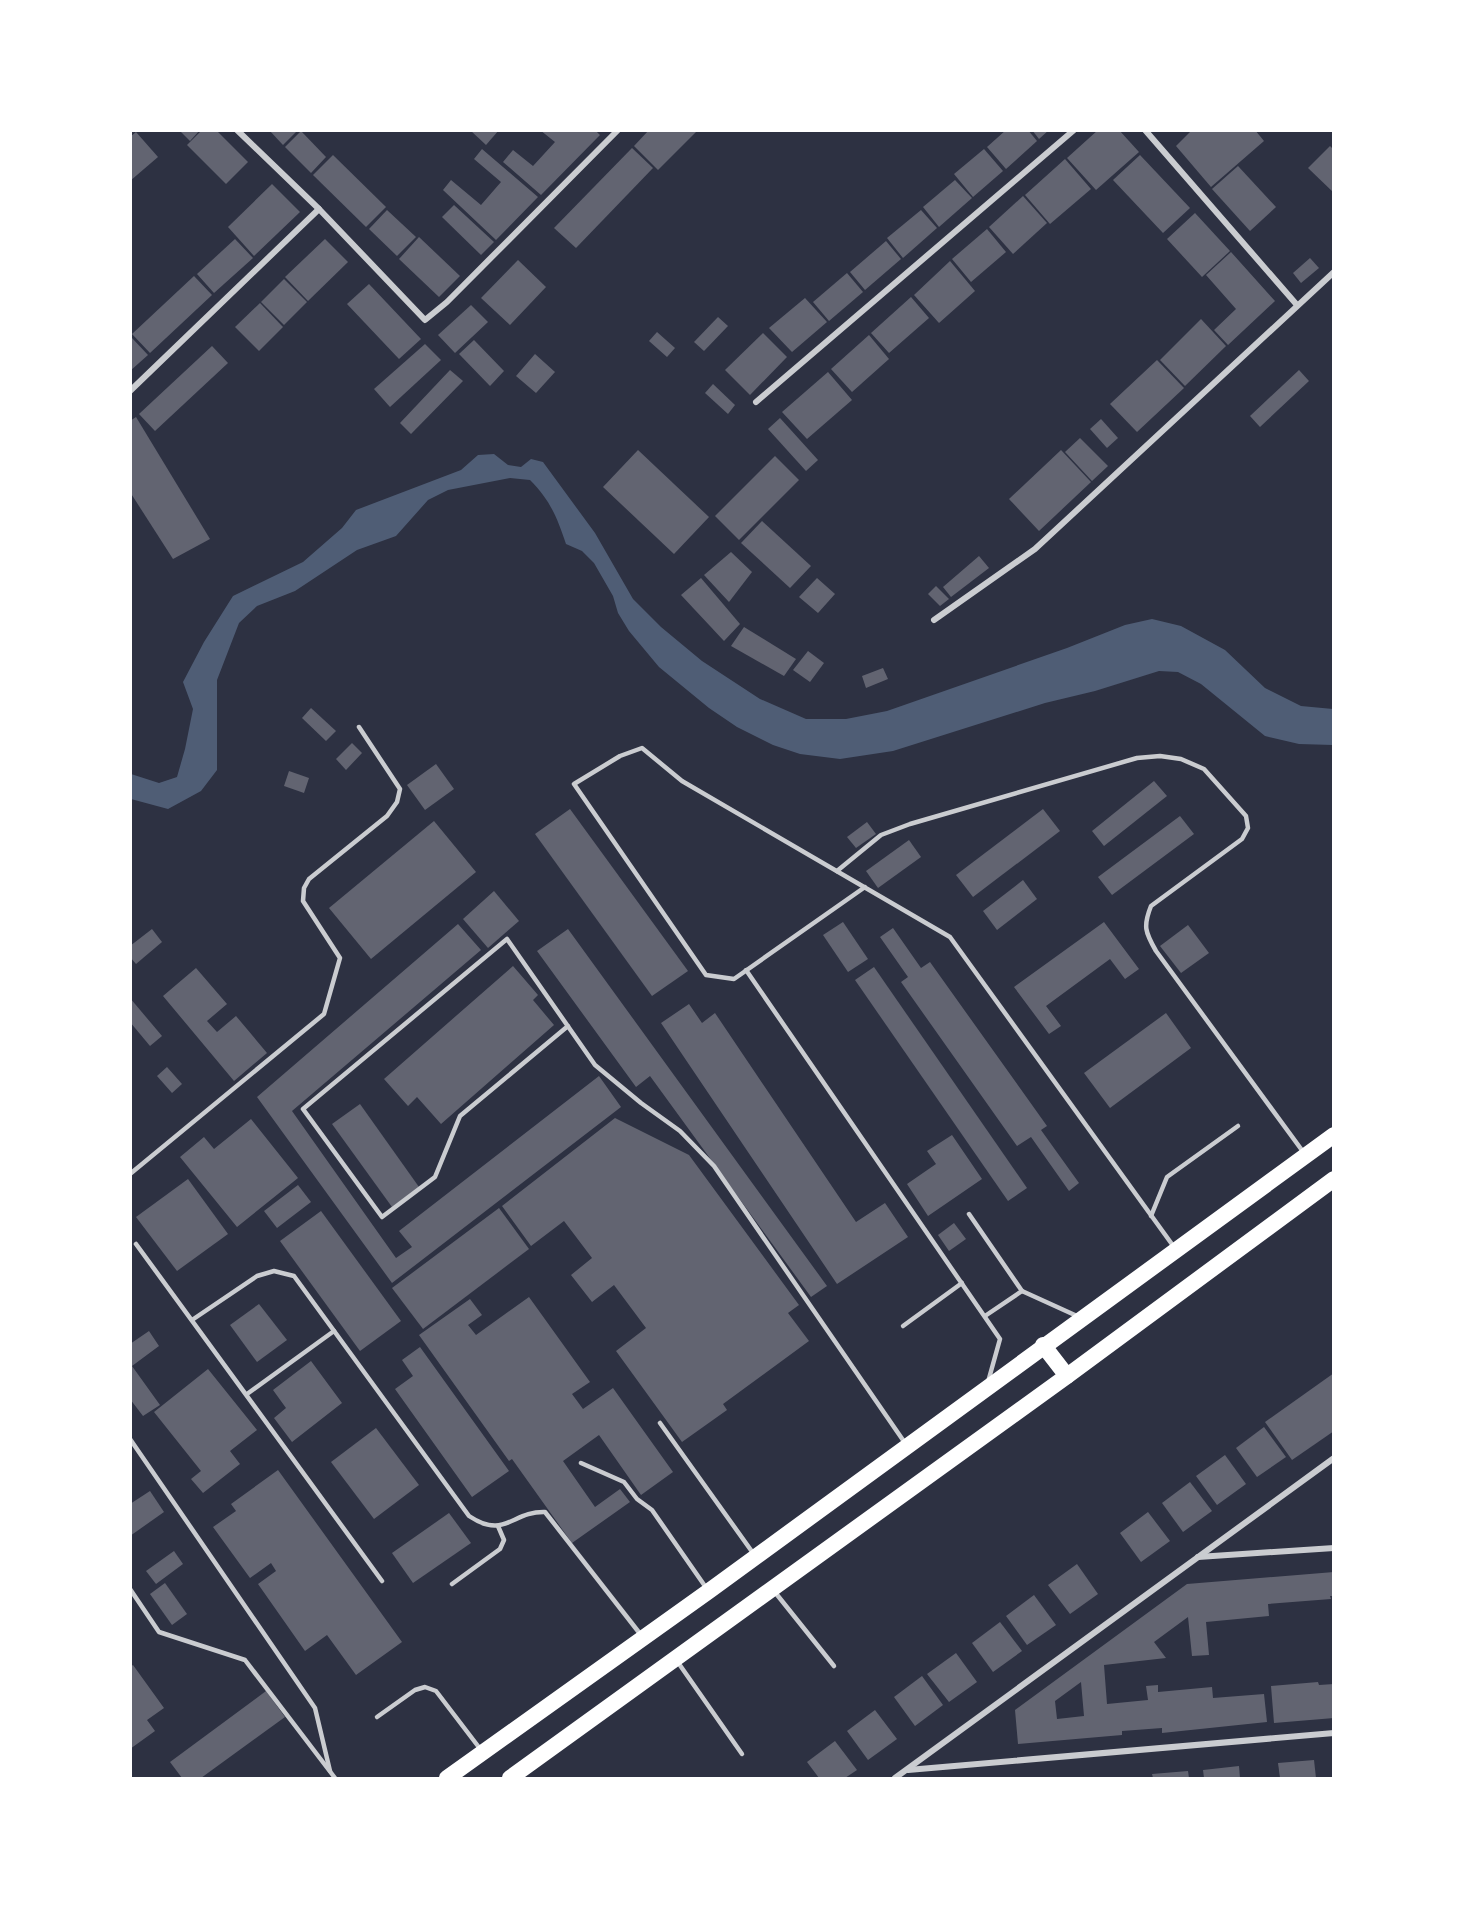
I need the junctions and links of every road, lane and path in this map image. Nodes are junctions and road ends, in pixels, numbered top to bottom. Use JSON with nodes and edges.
{"nodes":[{"id":1,"x":237,"y":130,"type":"edge"},
{"id":2,"x":618,"y":130,"type":"edge"},
{"id":3,"x":1074,"y":130,"type":"edge"},
{"id":4,"x":1145,"y":130,"type":"edge"},
{"id":5,"x":319,"y":209,"type":"junction"},
{"id":6,"x":1334,"y":272,"type":"edge"},
{"id":7,"x":1297,"y":305,"type":"junction"},
{"id":8,"x":130,"y":391,"type":"edge"},
{"id":9,"x":756,"y":402,"type":"dead end"},
{"id":10,"x":934,"y":620,"type":"dead end"},
{"id":11,"x":359,"y":727,"type":"dead end"},
{"id":12,"x":837,"y":871,"type":"junction"},
{"id":13,"x":865,"y":887,"type":"junction"},
{"id":14,"x":746,"y":970,"type":"junction"},
{"id":15,"x":568,"y":1026,"type":"junction"},
{"id":16,"x":1238,"y":1126,"type":"dead end"},
{"id":17,"x":1334,"y":1135,"type":"edge"},
{"id":18,"x":1306,"y":1155,"type":"junction"},
{"id":19,"x":131,"y":1174,"type":"edge"},
{"id":20,"x":1334,"y":1179,"type":"edge"},
{"id":21,"x":969,"y":1214,"type":"dead end"},
{"id":22,"x":1151,"y":1216,"type":"junction"},
{"id":23,"x":136,"y":1244,"type":"dead end"},
{"id":24,"x":1176,"y":1250,"type":"junction"},
{"id":25,"x":962,"y":1283,"type":"junction"},
{"id":26,"x":1022,"y":1291,"type":"junction"},
{"id":27,"x":986,"y":1316,"type":"junction"},
{"id":28,"x":1081,"y":1318,"type":"junction"},
{"id":29,"x":192,"y":1320,"type":"junction"},
{"id":30,"x":903,"y":1326,"type":"dead end"},
{"id":31,"x":334,"y":1331,"type":"junction"},
{"id":32,"x":1043,"y":1345,"type":"junction"},
{"id":33,"x":1067,"y":1376,"type":"junction"},
{"id":34,"x":987,"y":1387,"type":"junction"},
{"id":35,"x":247,"y":1394,"type":"junction"},
{"id":36,"x":660,"y":1423,"type":"dead end"},
{"id":37,"x":130,"y":1438,"type":"edge"},
{"id":38,"x":907,"y":1445,"type":"junction"},
{"id":39,"x":1334,"y":1458,"type":"edge"},
{"id":40,"x":581,"y":1463,"type":"dead end"},
{"id":41,"x":498,"y":1526,"type":"junction"},
{"id":42,"x":1334,"y":1548,"type":"edge"},
{"id":43,"x":756,"y":1556,"type":"junction"},
{"id":44,"x":1198,"y":1558,"type":"junction"},
{"id":45,"x":382,"y":1581,"type":"dead end"},
{"id":46,"x":452,"y":1584,"type":"dead end"},
{"id":47,"x":130,"y":1589,"type":"edge"},
{"id":48,"x":772,"y":1589,"type":"junction"},
{"id":49,"x":709,"y":1591,"type":"junction"},
{"id":50,"x":643,"y":1638,"type":"junction"},
{"id":51,"x":675,"y":1659,"type":"junction"},
{"id":52,"x":834,"y":1666,"type":"dead end"},
{"id":53,"x":377,"y":1717,"type":"dead end"},
{"id":54,"x":1334,"y":1733,"type":"edge"},
{"id":55,"x":483,"y":1753,"type":"junction"},
{"id":56,"x":742,"y":1754,"type":"dead end"},
{"id":57,"x":908,"y":1770,"type":"junction"},
{"id":58,"x":330,"y":1771,"type":"junction"},
{"id":59,"x":335,"y":1779,"type":"edge"},
{"id":60,"x":447,"y":1779,"type":"edge"},
{"id":61,"x":510,"y":1779,"type":"edge"},
{"id":62,"x":895,"y":1779,"type":"edge"}],
"edges":[{"from":1,"to":5,"type":"street"},
{"from":2,"to":5,"type":"street"},
{"from":3,"to":9,"type":"street"},
{"from":4,"to":7,"type":"street"},
{"from":5,"to":8,"type":"street"},
{"from":6,"to":7,"type":"street"},
{"from":7,"to":10,"type":"street"},
{"from":11,"to":19,"type":"lane"},
{"from":12,"to":13,"type":"lane"},
{"from":12,"to":14,"type":"lane"},
{"from":12,"to":18,"type":"lane"},
{"from":13,"to":14,"type":"lane"},
{"from":13,"to":22,"type":"lane"},
{"from":14,"to":25,"type":"lane"},
{"from":15,"to":15,"type":"lane"},
{"from":15,"to":38,"type":"lane"},
{"from":16,"to":22,"type":"lane"},
{"from":17,"to":18,"type":"highway"},
{"from":18,"to":24,"type":"highway"},
{"from":20,"to":33,"type":"highway"},
{"from":21,"to":26,"type":"lane"},
{"from":22,"to":24,"type":"lane"},
{"from":23,"to":29,"type":"lane"},
{"from":24,"to":28,"type":"highway"},
{"from":25,"to":27,"type":"lane"},
{"from":25,"to":30,"type":"lane"},
{"from":26,"to":27,"type":"lane"},
{"from":26,"to":28,"type":"lane"},
{"from":27,"to":34,"type":"lane"},
{"from":28,"to":32,"type":"highway"},
{"from":29,"to":31,"type":"lane"},
{"from":29,"to":35,"type":"lane"},
{"from":31,"to":35,"type":"lane"},
{"from":31,"to":41,"type":"lane"},
{"from":32,"to":33,"type":"highway"},
{"from":32,"to":34,"type":"highway"},
{"from":33,"to":48,"type":"highway"},
{"from":34,"to":38,"type":"highway"},
{"from":35,"to":45,"type":"lane"},
{"from":36,"to":43,"type":"lane"},
{"from":37,"to":58,"type":"lane"},
{"from":38,"to":43,"type":"highway"},
{"from":39,"to":44,"type":"street"},
{"from":40,"to":49,"type":"lane"},
{"from":41,"to":46,"type":"lane"},
{"from":41,"to":50,"type":"lane"},
{"from":42,"to":44,"type":"street"},
{"from":43,"to":49,"type":"highway"},
{"from":44,"to":57,"type":"street"},
{"from":47,"to":58,"type":"lane"},
{"from":48,"to":51,"type":"highway"},
{"from":48,"to":52,"type":"lane"},
{"from":49,"to":50,"type":"highway"},
{"from":50,"to":55,"type":"highway"},
{"from":51,"to":56,"type":"lane"},
{"from":51,"to":61,"type":"highway"},
{"from":53,"to":55,"type":"lane"},
{"from":54,"to":57,"type":"street"},
{"from":55,"to":60,"type":"highway"},
{"from":57,"to":62,"type":"street"},
{"from":58,"to":59,"type":"lane"}]}
